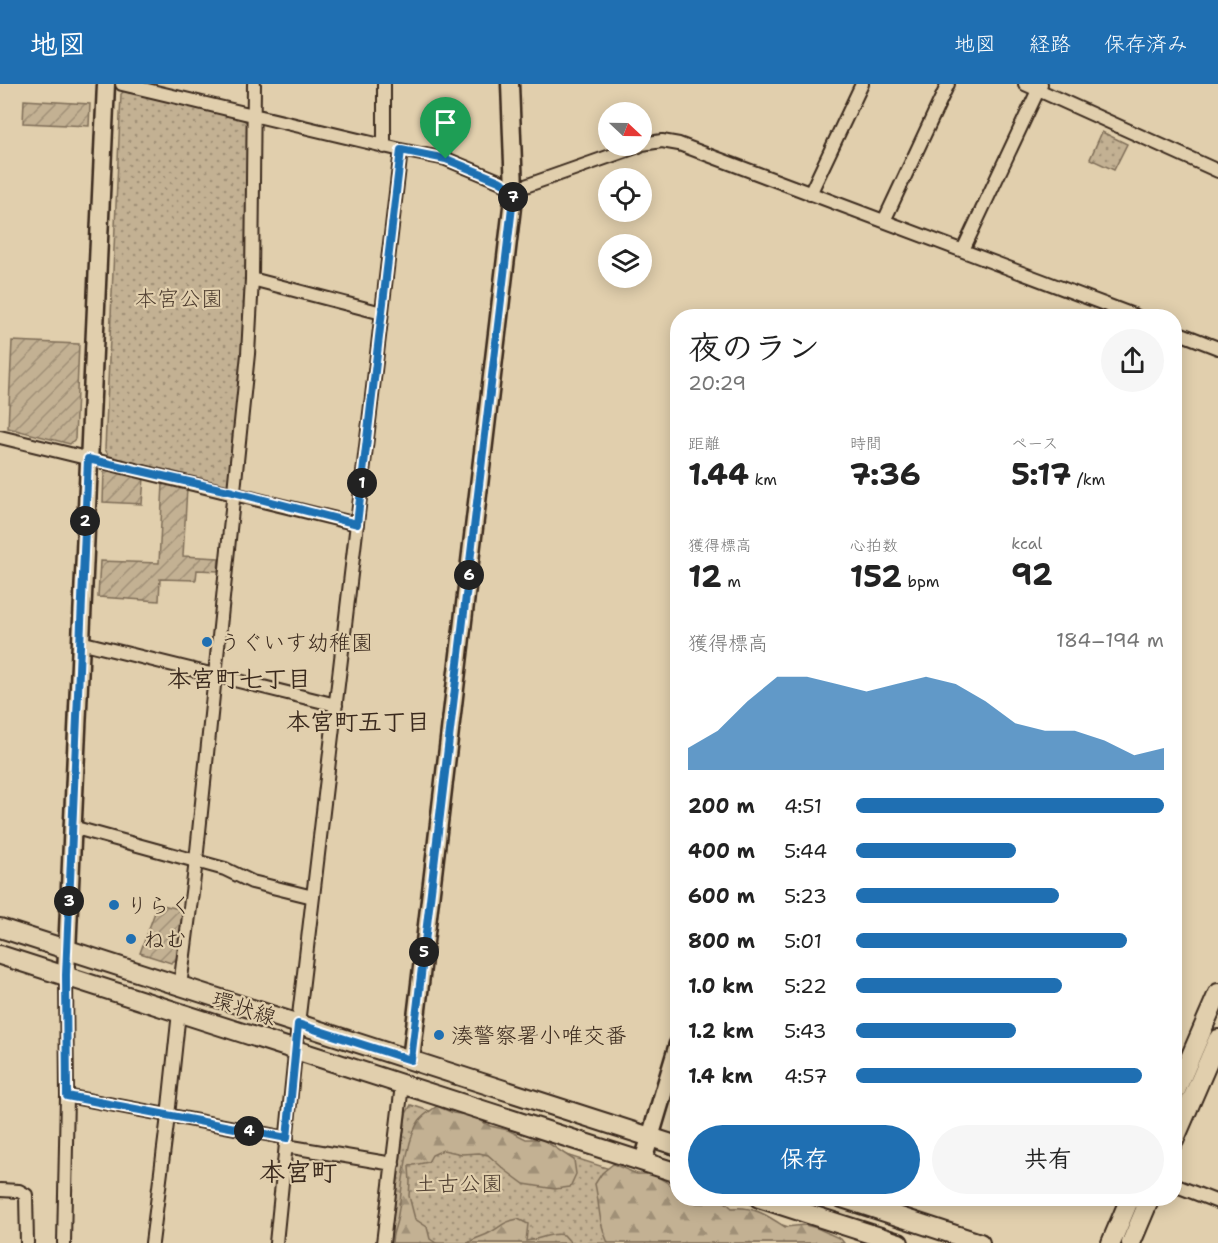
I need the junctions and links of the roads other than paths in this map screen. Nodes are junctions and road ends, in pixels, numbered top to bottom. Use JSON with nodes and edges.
{"nodes":[{"id":1,"x":106,"y":84,"type":"edge"},
{"id":2,"x":122,"y":84,"type":"edge"},
{"id":3,"x":254,"y":84,"type":"edge"},
{"id":4,"x":384,"y":84,"type":"edge"},
{"id":5,"x":510,"y":84,"type":"edge"},
{"id":6,"x":862,"y":84,"type":"edge"},
{"id":7,"x":948,"y":84,"type":"edge"},
{"id":8,"x":1025,"y":84,"type":"edge"},
{"id":9,"x":1040,"y":87,"type":"edge"},
{"id":10,"x":253,"y":116,"type":"junction"},
{"id":11,"x":652,"y":143,"type":"edge"},
{"id":12,"x":384,"y":147,"type":"junction"},
{"id":13,"x":401,"y":150,"type":"junction"},
{"id":14,"x":609,"y":156,"type":"edge"},
{"id":15,"x":1218,"y":171,"type":"edge"},
{"id":16,"x":514,"y":190,"type":"junction"},
{"id":17,"x":810,"y":194,"type":"junction"},
{"id":18,"x":884,"y":221,"type":"junction"},
{"id":19,"x":963,"y":250,"type":"junction"},
{"id":20,"x":252,"y":279,"type":"junction"},
{"id":21,"x":1118,"y":309,"type":"edge"},
{"id":22,"x":382,"y":313,"type":"junction"},
{"id":23,"x":1182,"y":334,"type":"edge"},
{"id":24,"x":1218,"y":348,"type":"edge"},
{"id":25,"x":0,"y":437,"type":"edge"},
{"id":26,"x":88,"y":459,"type":"junction"},
{"id":27,"x":233,"y":492,"type":"junction"},
{"id":28,"x":357,"y":524,"type":"junction"},
{"id":29,"x":80,"y":642,"type":"junction"},
{"id":30,"x":215,"y":675,"type":"junction"},
{"id":31,"x":336,"y":705,"type":"junction"},
{"id":32,"x":72,"y":827,"type":"junction"},
{"id":33,"x":196,"y":861,"type":"junction"},
{"id":34,"x":313,"y":897,"type":"junction"},
{"id":35,"x":0,"y":928,"type":"edge"},
{"id":36,"x":67,"y":949,"type":"junction"},
{"id":37,"x":0,"y":955,"type":"edge"},
{"id":38,"x":66,"y":975,"type":"junction"},
{"id":39,"x":180,"y":986,"type":"junction"},
{"id":40,"x":1218,"y":993,"type":"edge"},
{"id":41,"x":179,"y":1012,"type":"junction"},
{"id":42,"x":298,"y":1024,"type":"junction"},
{"id":43,"x":1218,"y":1039,"type":"edge"},
{"id":44,"x":296,"y":1050,"type":"junction"},
{"id":45,"x":411,"y":1060,"type":"junction"},
{"id":46,"x":670,"y":1072,"type":"edge"},
{"id":47,"x":1182,"y":1076,"type":"edge"},
{"id":48,"x":402,"y":1085,"type":"junction"},
{"id":49,"x":67,"y":1096,"type":"junction"},
{"id":50,"x":168,"y":1116,"type":"junction"},
{"id":51,"x":1182,"y":1122,"type":"edge"},
{"id":52,"x":651,"y":1137,"type":"junction"},
{"id":53,"x":286,"y":1142,"type":"junction"},
{"id":54,"x":670,"y":1143,"type":"edge"},
{"id":55,"x":643,"y":1161,"type":"junction"},
{"id":56,"x":393,"y":1164,"type":"junction"},
{"id":57,"x":670,"y":1170,"type":"edge"},
{"id":58,"x":1182,"y":1188,"type":"edge"},
{"id":59,"x":0,"y":1190,"type":"edge"},
{"id":60,"x":1218,"y":1202,"type":"edge"},
{"id":61,"x":781,"y":1206,"type":"edge"},
{"id":62,"x":867,"y":1206,"type":"edge"},
{"id":63,"x":1127,"y":1206,"type":"edge"},
{"id":64,"x":1147,"y":1206,"type":"edge"},
{"id":65,"x":867,"y":1238,"type":"edge"},
{"id":66,"x":27,"y":1243,"type":"edge"},
{"id":67,"x":64,"y":1243,"type":"edge"},
{"id":68,"x":152,"y":1243,"type":"edge"},
{"id":69,"x":276,"y":1243,"type":"edge"},
{"id":70,"x":383,"y":1243,"type":"edge"},
{"id":71,"x":899,"y":1243,"type":"edge"},
{"id":72,"x":980,"y":1243,"type":"edge"},
{"id":73,"x":1111,"y":1243,"type":"edge"},
{"id":74,"x":1131,"y":1243,"type":"edge"}],
"edges":[{"from":1,"to":26,"type":"street"},
{"from":2,"to":10,"type":"street"},
{"from":3,"to":10,"type":"street"},
{"from":4,"to":12,"type":"street"},
{"from":5,"to":16,"type":"street"},
{"from":6,"to":17,"type":"street"},
{"from":7,"to":18,"type":"street"},
{"from":8,"to":9,"type":"street"},
{"from":9,"to":15,"type":"street"},
{"from":9,"to":19,"type":"street"},
{"from":10,"to":12,"type":"street"},
{"from":10,"to":20,"type":"street"},
{"from":11,"to":17,"type":"street"},
{"from":12,"to":13,"type":"street"},
{"from":13,"to":16,"type":"street"},
{"from":13,"to":22,"type":"street"},
{"from":14,"to":16,"type":"street"},
{"from":16,"to":45,"type":"street"},
{"from":17,"to":18,"type":"street"},
{"from":18,"to":19,"type":"street"},
{"from":19,"to":21,"type":"street"},
{"from":20,"to":22,"type":"street"},
{"from":20,"to":27,"type":"street"},
{"from":22,"to":28,"type":"street"},
{"from":23,"to":24,"type":"street"},
{"from":25,"to":26,"type":"street"},
{"from":26,"to":27,"type":"street"},
{"from":26,"to":29,"type":"street"},
{"from":27,"to":28,"type":"street"},
{"from":27,"to":30,"type":"street"},
{"from":28,"to":31,"type":"street"},
{"from":29,"to":30,"type":"street"},
{"from":29,"to":32,"type":"street"},
{"from":30,"to":31,"type":"street"},
{"from":30,"to":33,"type":"street"},
{"from":31,"to":34,"type":"street"},
{"from":32,"to":33,"type":"street"},
{"from":32,"to":36,"type":"street"},
{"from":33,"to":34,"type":"street"},
{"from":33,"to":39,"type":"street"},
{"from":34,"to":42,"type":"street"},
{"from":35,"to":36,"type":"main road","name":"環状線"},
{"from":36,"to":38,"type":"street"},
{"from":36,"to":39,"type":"main road","name":"環状線"},
{"from":37,"to":38,"type":"main road","name":"環状線"},
{"from":38,"to":41,"type":"main road","name":"環状線"},
{"from":38,"to":49,"type":"street"},
{"from":39,"to":42,"type":"main road","name":"環状線"},
{"from":40,"to":47,"type":"main road"},
{"from":41,"to":44,"type":"main road","name":"環状線"},
{"from":41,"to":50,"type":"street"},
{"from":42,"to":44,"type":"street"},
{"from":42,"to":45,"type":"main road","name":"環状線"},
{"from":43,"to":51,"type":"main road"},
{"from":44,"to":48,"type":"main road","name":"環状線"},
{"from":44,"to":53,"type":"street"},
{"from":45,"to":52,"type":"main road","name":"環状線"},
{"from":46,"to":52,"type":"street"},
{"from":48,"to":55,"type":"main road","name":"環状線"},
{"from":48,"to":56,"type":"street"},
{"from":49,"to":50,"type":"street"},
{"from":49,"to":67,"type":"street"},
{"from":50,"to":53,"type":"street"},
{"from":50,"to":68,"type":"street"},
{"from":52,"to":54,"type":"main road","name":"環状線"},
{"from":52,"to":55,"type":"street"},
{"from":53,"to":56,"type":"street"},
{"from":53,"to":69,"type":"street"},
{"from":55,"to":57,"type":"main road","name":"環状線"},
{"from":56,"to":70,"type":"street"},
{"from":58,"to":60,"type":"street"},
{"from":59,"to":66,"type":"street"},
{"from":61,"to":65,"type":"main road"},
{"from":62,"to":72,"type":"main road"},
{"from":63,"to":73,"type":"main road"},
{"from":64,"to":74,"type":"main road"},
{"from":65,"to":71,"type":"main road"}]}
